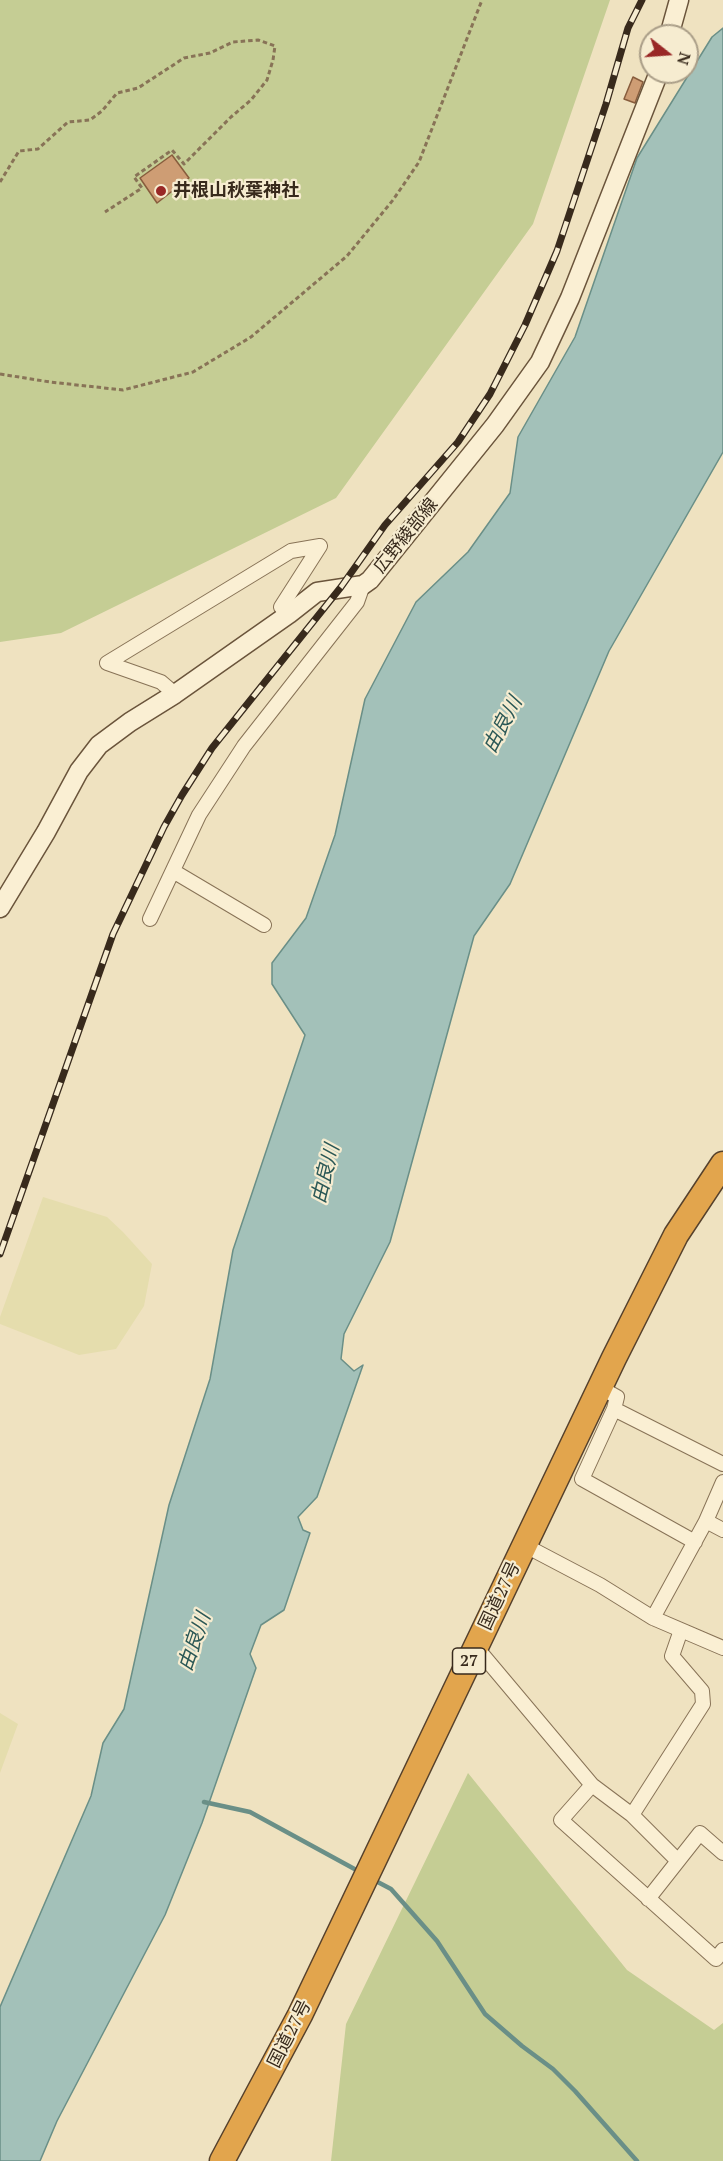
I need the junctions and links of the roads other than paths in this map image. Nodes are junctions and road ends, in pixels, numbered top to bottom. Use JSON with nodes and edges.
{"nodes":[{"id":1,"x":679,"y":0,"type":"edge"},
{"id":2,"x":672,"y":24,"type":"edge"},
{"id":3,"x":654,"y":84,"type":"edge"},
{"id":4,"x":363,"y":585,"type":"junction"},
{"id":5,"x":289,"y":614,"type":"junction"},
{"id":6,"x":175,"y":694,"type":"junction"},
{"id":7,"x":173,"y":871,"type":"junction"},
{"id":8,"x":0,"y":908,"type":"edge"},
{"id":9,"x":150,"y":919,"type":"dead end"},
{"id":10,"x":264,"y":925,"type":"dead end"},
{"id":11,"x":723,"y":1164,"type":"edge"},
{"id":12,"x":601,"y":1388,"type":"junction"},
{"id":13,"x":614,"y":1409,"type":"junction"},
{"id":14,"x":723,"y":1464,"type":"edge"},
{"id":15,"x":723,"y":1482,"type":"edge"},
{"id":16,"x":706,"y":1521,"type":"junction"},
{"id":17,"x":723,"y":1530,"type":"edge"},
{"id":18,"x":695,"y":1542,"type":"junction"},
{"id":19,"x":524,"y":1545,"type":"junction"},
{"id":20,"x":653,"y":1618,"type":"junction"},
{"id":21,"x":681,"y":1630,"type":"junction"},
{"id":22,"x":476,"y":1647,"type":"junction"},
{"id":23,"x":723,"y":1648,"type":"edge"},
{"id":24,"x":592,"y":1785,"type":"junction"},
{"id":25,"x":632,"y":1815,"type":"junction"},
{"id":26,"x":723,"y":1853,"type":"edge"},
{"id":27,"x":677,"y":1860,"type":"junction"},
{"id":28,"x":648,"y":1899,"type":"junction"},
{"id":29,"x":723,"y":1950,"type":"edge"},
{"id":30,"x":222,"y":2161,"type":"edge"}],
"edges":[{"from":1,"to":2,"type":"main road"},
{"from":3,"to":4,"type":"main road","name":"広野綾部線"},
{"from":4,"to":5,"type":"main road","name":"広野綾部線"},
{"from":4,"to":7,"type":"street"},
{"from":5,"to":6,"type":"main road","name":"広野綾部線"},
{"from":5,"to":6,"type":"street"},
{"from":6,"to":8,"type":"main road","name":"広野綾部線"},
{"from":7,"to":9,"type":"street"},
{"from":7,"to":10,"type":"street"},
{"from":11,"to":12,"type":"highway","name":"国道27号","number":"27"},
{"from":12,"to":13,"type":"street"},
{"from":12,"to":19,"type":"highway","name":"国道27号","number":"27"},
{"from":13,"to":14,"type":"street"},
{"from":13,"to":18,"type":"street"},
{"from":15,"to":16,"type":"street"},
{"from":16,"to":17,"type":"street"},
{"from":16,"to":18,"type":"street"},
{"from":18,"to":20,"type":"street"},
{"from":19,"to":20,"type":"street"},
{"from":19,"to":22,"type":"highway","name":"国道27号","number":"27"},
{"from":20,"to":21,"type":"street"},
{"from":21,"to":23,"type":"street"},
{"from":21,"to":25,"type":"street"},
{"from":22,"to":24,"type":"street"},
{"from":22,"to":30,"type":"highway","name":"国道27号","number":"27"},
{"from":24,"to":25,"type":"street"},
{"from":24,"to":28,"type":"street"},
{"from":25,"to":27,"type":"street"},
{"from":26,"to":27,"type":"street"},
{"from":27,"to":28,"type":"street"},
{"from":28,"to":29,"type":"street"}]}
